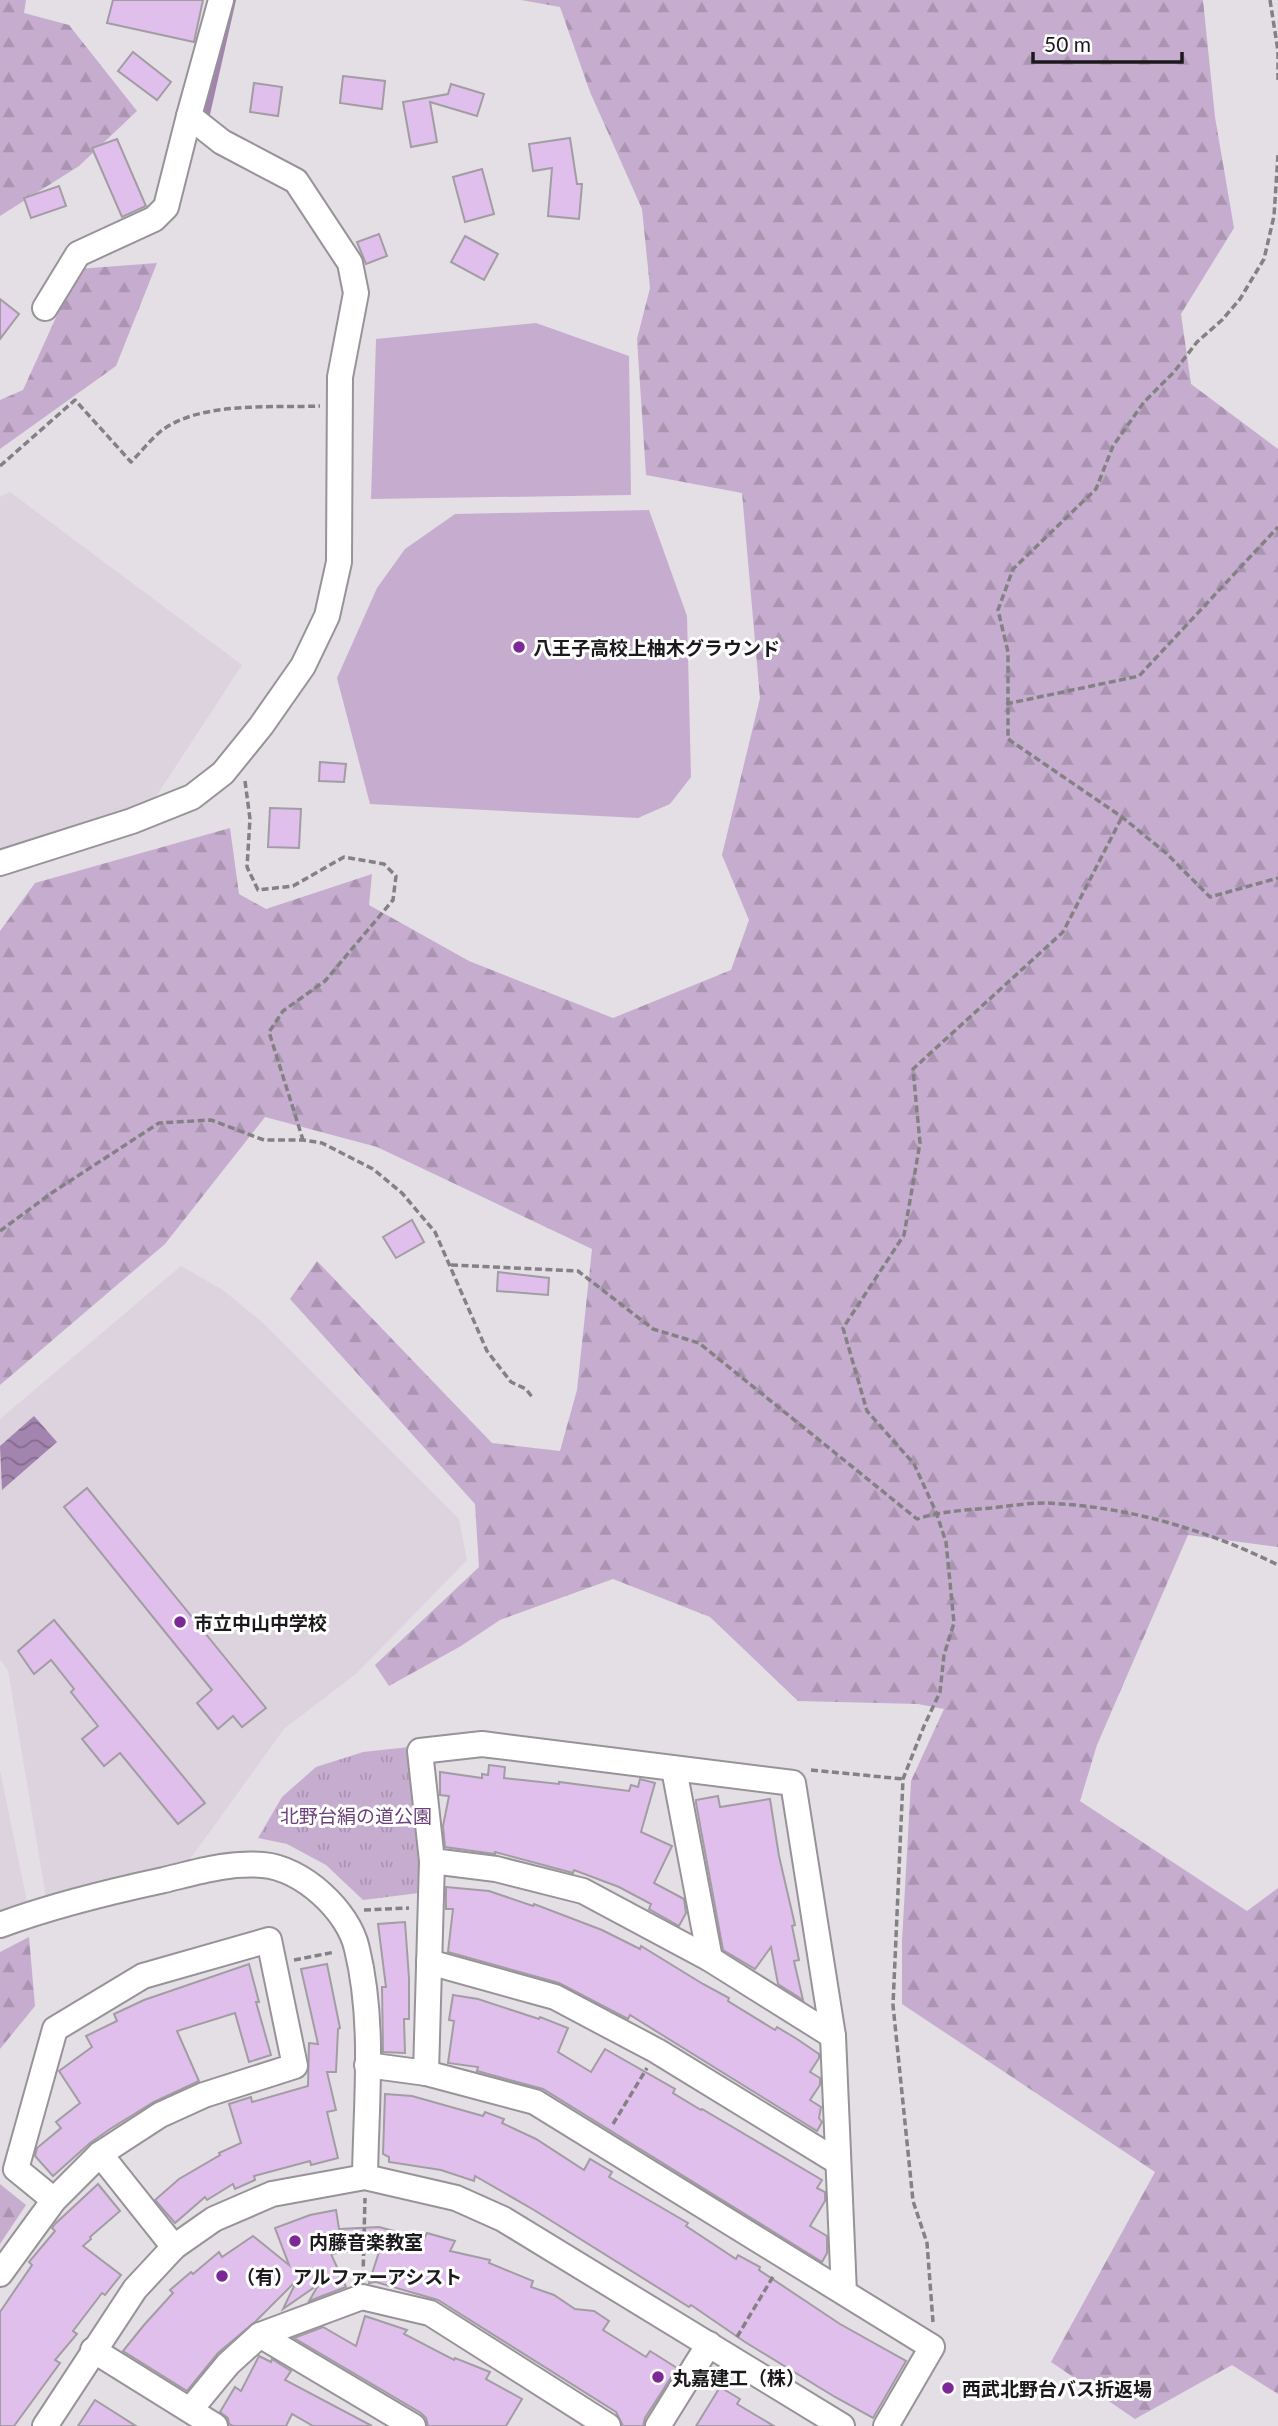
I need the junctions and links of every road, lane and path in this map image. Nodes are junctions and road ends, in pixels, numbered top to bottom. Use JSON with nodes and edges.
{"nodes":[{"id":1,"x":221,"y":0,"type":"edge"},
{"id":2,"x":1270,"y":0,"type":"edge"},
{"id":3,"x":1278,"y":82,"type":"edge"},
{"id":4,"x":189,"y":116,"type":"junction"},
{"id":5,"x":1278,"y":155,"type":"edge"},
{"id":6,"x":44,"y":308,"type":"dead end"},
{"id":7,"x":341,"y":406,"type":"junction"},
{"id":8,"x":0,"y":466,"type":"edge"},
{"id":9,"x":1278,"y":527,"type":"edge"},
{"id":10,"x":1006,"y":704,"type":"junction"},
{"id":11,"x":242,"y":747,"type":"junction"},
{"id":12,"x":1122,"y":817,"type":"junction"},
{"id":13,"x":0,"y":863,"type":"edge"},
{"id":14,"x":1278,"y":878,"type":"edge"},
{"id":15,"x":303,"y":1140,"type":"junction"},
{"id":16,"x":0,"y":1231,"type":"edge"},
{"id":17,"x":451,"y":1265,"type":"junction"},
{"id":18,"x":532,"y":1397,"type":"dead end"},
{"id":19,"x":936,"y":1512,"type":"junction"},
{"id":20,"x":1278,"y":1564,"type":"edge"},
{"id":21,"x":674,"y":1769,"type":"junction"},
{"id":22,"x":903,"y":1779,"type":"junction"},
{"id":23,"x":779,"y":1781,"type":"junction"},
{"id":24,"x":432,"y":1861,"type":"junction"},
{"id":25,"x":430,"y":1907,"type":"junction"},
{"id":26,"x":337,"y":1912,"type":"junction"},
{"id":27,"x":0,"y":1925,"type":"edge"},
{"id":28,"x":347,"y":1949,"type":"dead end"},
{"id":29,"x":710,"y":1959,"type":"junction"},
{"id":30,"x":429,"y":1962,"type":"junction"},
{"id":31,"x":274,"y":1965,"type":"junction"},
{"id":32,"x":833,"y":2036,"type":"junction"},
{"id":33,"x":657,"y":2051,"type":"junction"},
{"id":34,"x":368,"y":2065,"type":"junction"},
{"id":35,"x":426,"y":2073,"type":"junction"},
{"id":36,"x":601,"y":2144,"type":"junction"},
{"id":37,"x":100,"y":2154,"type":"junction"},
{"id":38,"x":838,"y":2162,"type":"junction"},
{"id":39,"x":365,"y":2187,"type":"junction"},
{"id":40,"x":54,"y":2200,"type":"junction"},
{"id":41,"x":174,"y":2247,"type":"junction"},
{"id":42,"x":785,"y":2258,"type":"junction"},
{"id":43,"x":0,"y":2274,"type":"edge"},
{"id":44,"x":844,"y":2293,"type":"junction"},
{"id":45,"x":362,"y":2297,"type":"junction"},
{"id":46,"x":261,"y":2335,"type":"junction"},
{"id":47,"x":721,"y":2343,"type":"junction"},
{"id":48,"x":932,"y":2347,"type":"junction"},
{"id":49,"x":93,"y":2350,"type":"junction"},
{"id":50,"x":190,"y":2410,"type":"junction"},
{"id":51,"x":45,"y":2426,"type":"edge"},
{"id":52,"x":215,"y":2426,"type":"edge"},
{"id":53,"x":413,"y":2426,"type":"edge"},
{"id":54,"x":608,"y":2426,"type":"edge"},
{"id":55,"x":657,"y":2426,"type":"edge"},
{"id":56,"x":842,"y":2426,"type":"edge"},
{"id":57,"x":886,"y":2426,"type":"edge"}],
"edges":[{"from":1,"to":4,"type":"street"},
{"from":2,"to":3,"type":"path"},
{"from":4,"to":6,"type":"street"},
{"from":4,"to":7,"type":"street"},
{"from":5,"to":10,"type":"path"},
{"from":7,"to":8,"type":"path"},
{"from":7,"to":11,"type":"street"},
{"from":9,"to":10,"type":"path"},
{"from":10,"to":12,"type":"path"},
{"from":11,"to":13,"type":"street"},
{"from":11,"to":15,"type":"path"},
{"from":12,"to":14,"type":"path"},
{"from":12,"to":19,"type":"path"},
{"from":15,"to":16,"type":"path"},
{"from":15,"to":17,"type":"path"},
{"from":17,"to":18,"type":"path"},
{"from":17,"to":19,"type":"path"},
{"from":19,"to":20,"type":"path"},
{"from":19,"to":22,"type":"path"},
{"from":21,"to":23,"type":"street"},
{"from":21,"to":24,"type":"street"},
{"from":21,"to":29,"type":"street"},
{"from":22,"to":23,"type":"path"},
{"from":22,"to":48,"type":"path"},
{"from":23,"to":32,"type":"street"},
{"from":24,"to":25,"type":"street"},
{"from":24,"to":29,"type":"street"},
{"from":25,"to":26,"type":"path"},
{"from":25,"to":30,"type":"street"},
{"from":26,"to":27,"type":"street"},
{"from":26,"to":34,"type":"street"},
{"from":28,"to":31,"type":"path"},
{"from":29,"to":32,"type":"street"},
{"from":30,"to":33,"type":"street"},
{"from":30,"to":35,"type":"street"},
{"from":31,"to":37,"type":"street"},
{"from":31,"to":40,"type":"street"},
{"from":32,"to":38,"type":"street"},
{"from":33,"to":36,"type":"path"},
{"from":33,"to":38,"type":"street"},
{"from":34,"to":35,"type":"street"},
{"from":34,"to":39,"type":"street"},
{"from":35,"to":36,"type":"street"},
{"from":36,"to":42,"type":"street"},
{"from":37,"to":40,"type":"street"},
{"from":37,"to":41,"type":"street"},
{"from":38,"to":44,"type":"street"},
{"from":39,"to":41,"type":"street"},
{"from":39,"to":45,"type":"path"},
{"from":39,"to":47,"type":"street"},
{"from":40,"to":43,"type":"street"},
{"from":41,"to":49,"type":"street"},
{"from":42,"to":44,"type":"street"},
{"from":42,"to":47,"type":"path"},
{"from":44,"to":48,"type":"street"},
{"from":45,"to":46,"type":"street"},
{"from":45,"to":54,"type":"street"},
{"from":46,"to":50,"type":"street"},
{"from":46,"to":53,"type":"street"},
{"from":47,"to":55,"type":"street"},
{"from":47,"to":56,"type":"street"},
{"from":48,"to":57,"type":"street"},
{"from":49,"to":50,"type":"street"},
{"from":49,"to":51,"type":"street"},
{"from":50,"to":52,"type":"street"}]}
